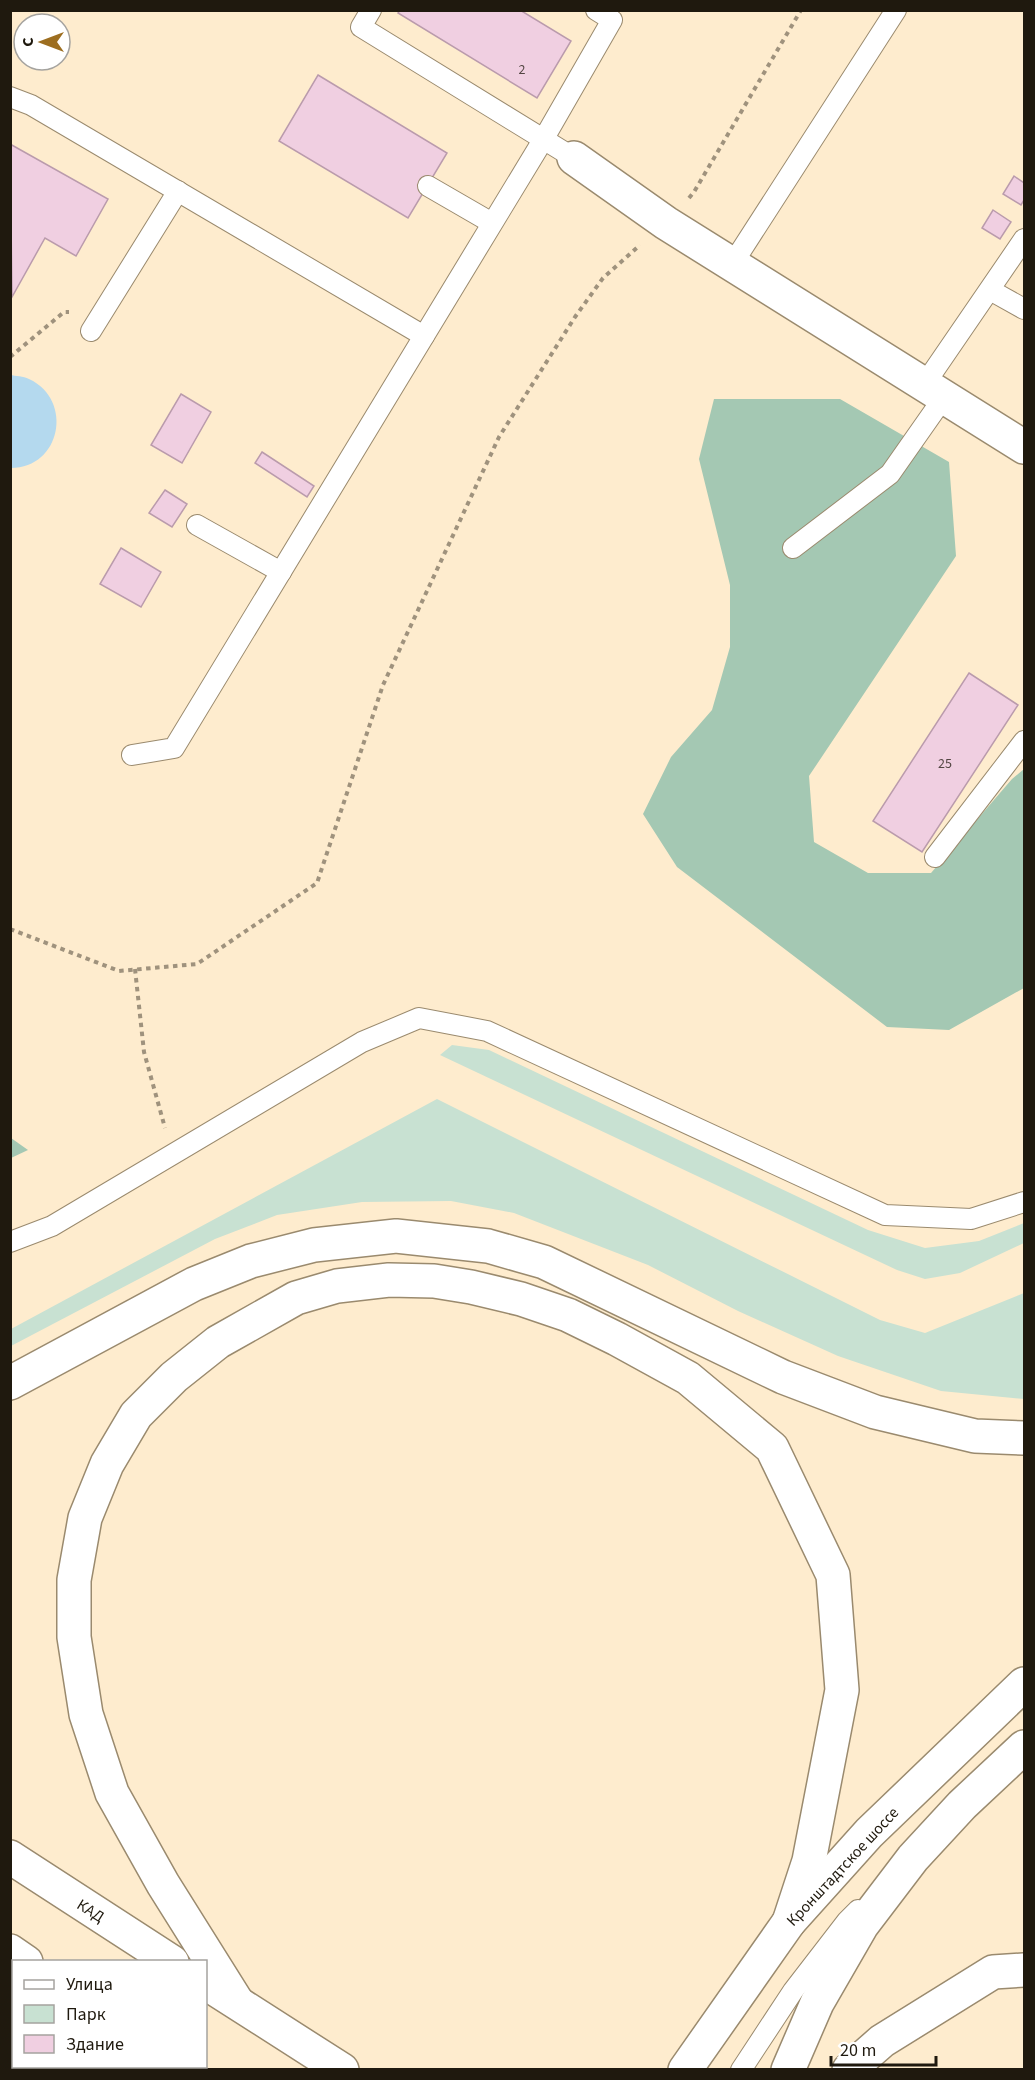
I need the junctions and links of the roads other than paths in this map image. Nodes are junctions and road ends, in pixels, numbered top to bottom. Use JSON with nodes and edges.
{"nodes":[{"id":1,"x":370,"y":10,"type":"edge"},
{"id":2,"x":596,"y":10,"type":"edge"},
{"id":3,"x":896,"y":10,"type":"edge"},
{"id":4,"x":10,"y":98,"type":"edge"},
{"id":5,"x":543,"y":140,"type":"junction"},
{"id":6,"x":574,"y":158,"type":"joint"},
{"id":7,"x":428,"y":186,"type":"dead end"},
{"id":8,"x":178,"y":191,"type":"junction"},
{"id":9,"x":492,"y":223,"type":"junction"},
{"id":10,"x":1024,"y":239,"type":"edge"},
{"id":11,"x":733,"y":263,"type":"junction"},
{"id":12,"x":990,"y":290,"type":"junction"},
{"id":13,"x":1024,"y":309,"type":"edge"},
{"id":14,"x":91,"y":331,"type":"dead end"},
{"id":15,"x":424,"y":336,"type":"junction"},
{"id":16,"x":934,"y":391,"type":"junction"},
{"id":17,"x":1024,"y":447,"type":"edge"},
{"id":18,"x":197,"y":525,"type":"dead end"},
{"id":19,"x":793,"y":548,"type":"dead end"},
{"id":20,"x":281,"y":572,"type":"junction"},
{"id":21,"x":1024,"y":741,"type":"edge"},
{"id":22,"x":132,"y":755,"type":"dead end"},
{"id":23,"x":935,"y":856,"type":"dead end"},
{"id":24,"x":1024,"y":1202,"type":"edge"},
{"id":25,"x":10,"y":1242,"type":"edge"},
{"id":26,"x":10,"y":1383,"type":"edge"},
{"id":27,"x":1024,"y":1438,"type":"edge"},
{"id":28,"x":1024,"y":1684,"type":"edge"},
{"id":29,"x":1024,"y":1747,"type":"edge"},
{"id":30,"x":10,"y":1857,"type":"edge"},
{"id":31,"x":913,"y":1858,"type":"junction"},
{"id":32,"x":789,"y":1922,"type":"junction"},
{"id":33,"x":10,"y":1951,"type":"edge"},
{"id":34,"x":23,"y":1960,"type":"edge"},
{"id":35,"x":169,"y":1960,"type":"edge"},
{"id":36,"x":1024,"y":1970,"type":"edge"},
{"id":37,"x":207,"y":1984,"type":"edge"},
{"id":38,"x":237,"y":2002,"type":"junction"},
{"id":39,"x":342,"y":2070,"type":"edge"},
{"id":40,"x":685,"y":2070,"type":"edge"},
{"id":41,"x":741,"y":2070,"type":"edge"},
{"id":42,"x":788,"y":2070,"type":"edge"},
{"id":43,"x":849,"y":2070,"type":"edge"}],
"edges":[{"from":1,"to":5,"type":"lane"},
{"from":2,"to":5,"type":"lane"},
{"from":3,"to":11,"type":"lane"},
{"from":4,"to":8,"type":"lane"},
{"from":5,"to":6,"type":"lane"},
{"from":5,"to":9,"type":"lane"},
{"from":6,"to":11,"type":"main road"},
{"from":7,"to":9,"type":"lane"},
{"from":8,"to":14,"type":"lane"},
{"from":8,"to":15,"type":"lane"},
{"from":9,"to":15,"type":"lane"},
{"from":10,"to":12,"type":"lane"},
{"from":11,"to":16,"type":"main road"},
{"from":12,"to":13,"type":"lane"},
{"from":12,"to":16,"type":"lane"},
{"from":15,"to":20,"type":"lane"},
{"from":16,"to":17,"type":"main road"},
{"from":16,"to":19,"type":"lane"},
{"from":18,"to":20,"type":"lane"},
{"from":20,"to":22,"type":"lane"},
{"from":21,"to":23,"type":"lane"},
{"from":24,"to":25,"type":"lane"},
{"from":26,"to":27,"type":"main road"},
{"from":28,"to":32,"type":"main road","name":"Кронштадтское шоссе"},
{"from":29,"to":31,"type":"main road"},
{"from":30,"to":35,"type":"main road","name":"КАД"},
{"from":31,"to":41,"type":"lane"},
{"from":31,"to":42,"type":"main road"},
{"from":32,"to":38,"type":"main road"},
{"from":32,"to":40,"type":"main road","name":"Кронштадтское шоссе"},
{"from":33,"to":34,"type":"main road"},
{"from":36,"to":43,"type":"main road"},
{"from":37,"to":38,"type":"main road"},
{"from":38,"to":39,"type":"main road"}]}
